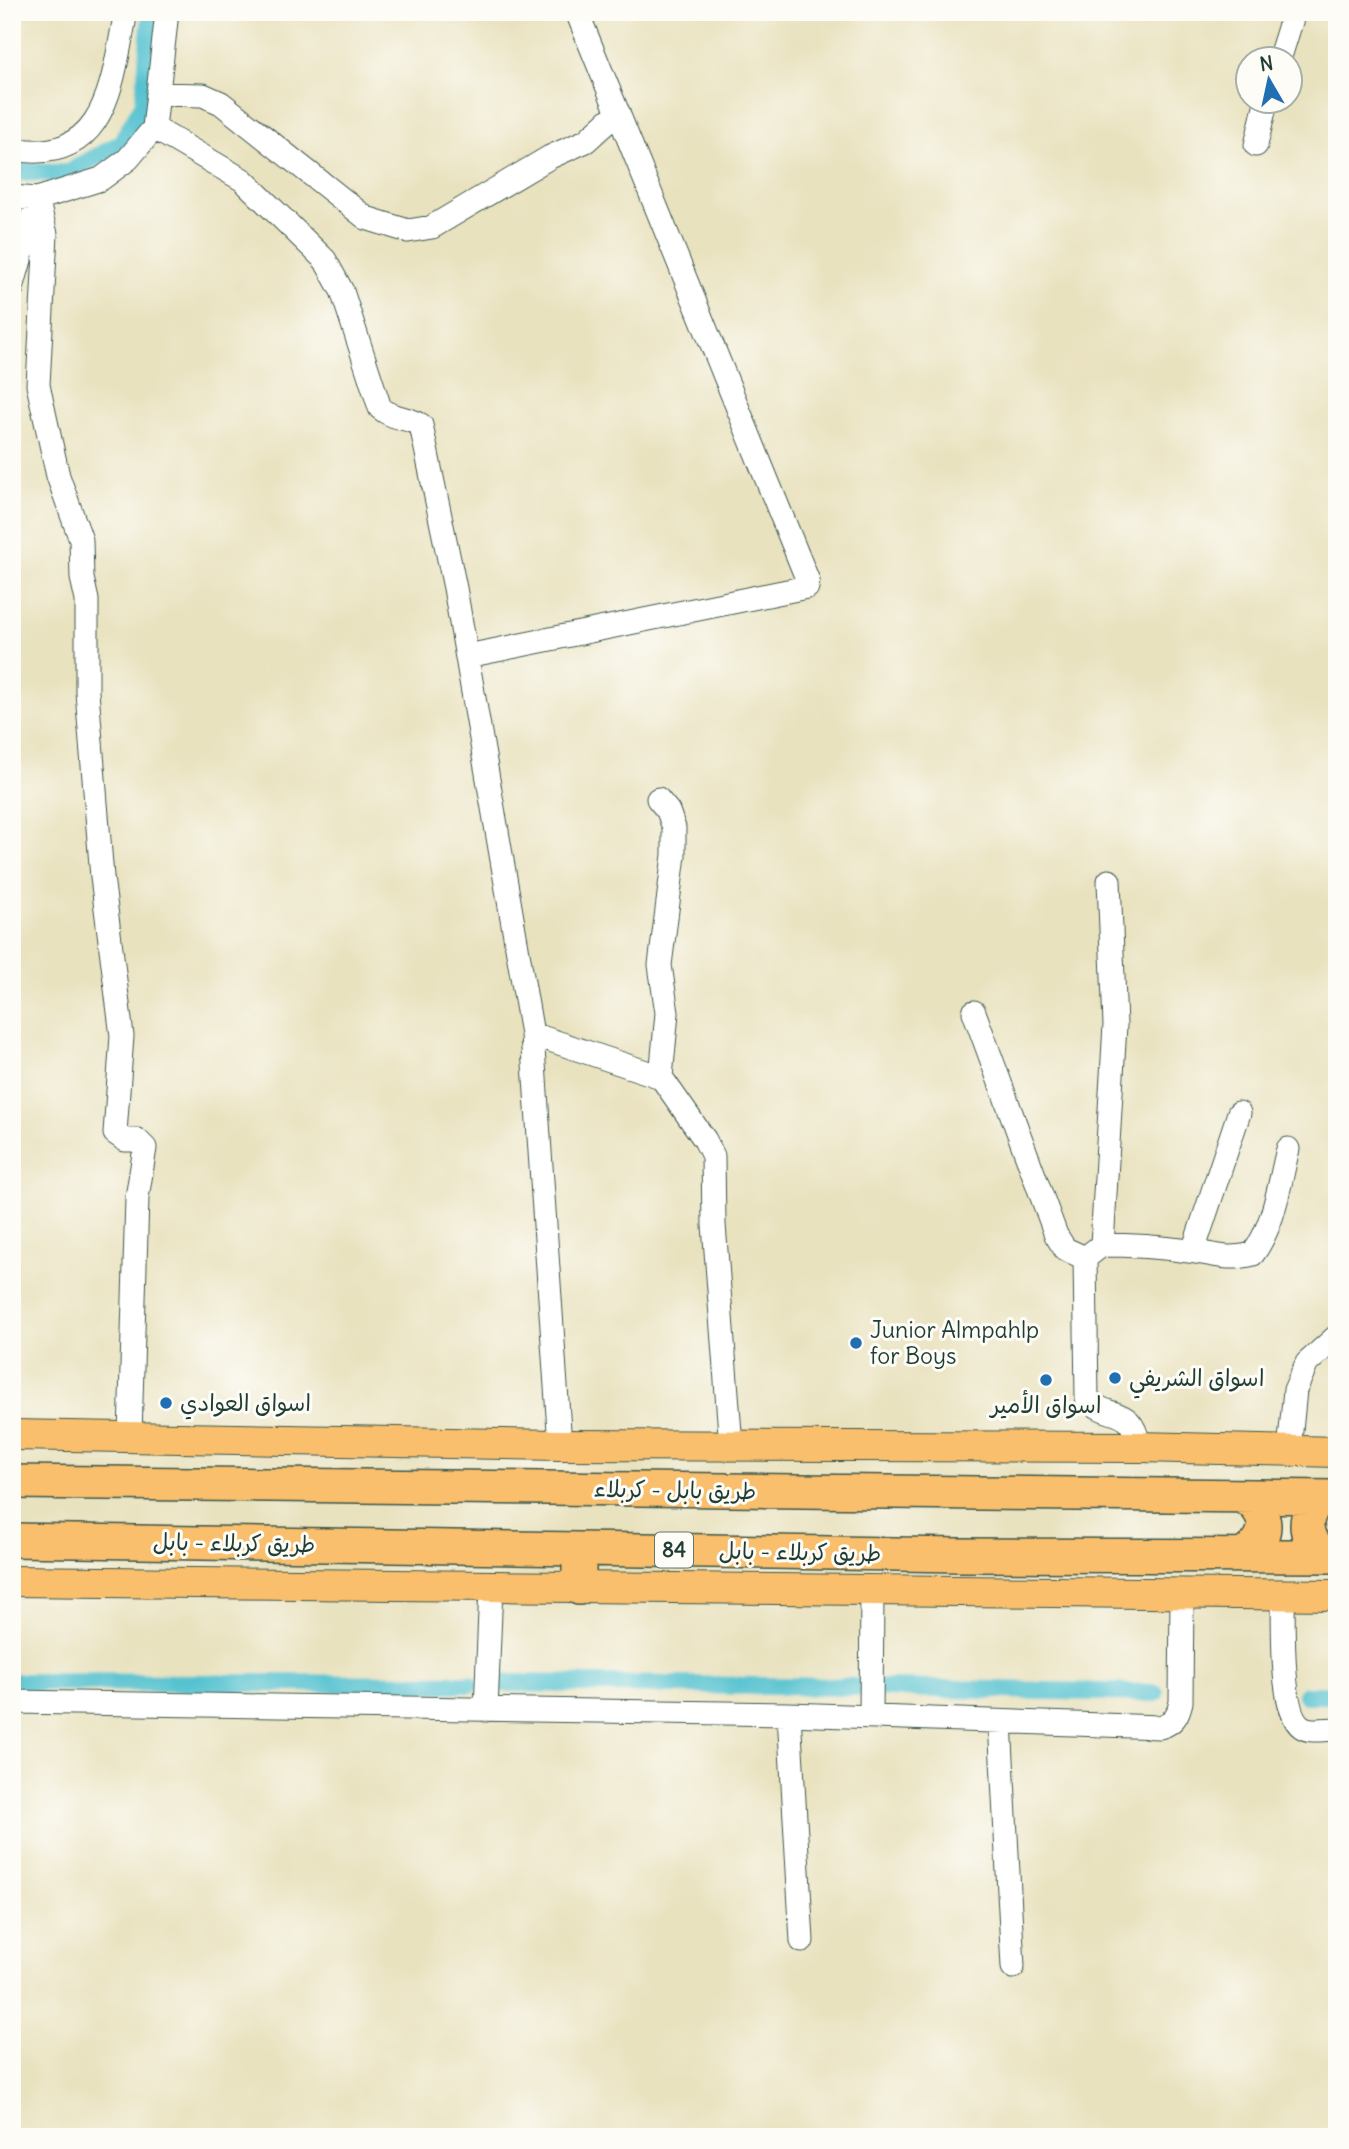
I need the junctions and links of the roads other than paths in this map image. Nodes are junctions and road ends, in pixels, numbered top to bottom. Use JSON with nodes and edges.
{"nodes":[{"id":1,"x":126,"y":12,"type":"edge"},
{"id":2,"x":167,"y":12,"type":"edge"},
{"id":3,"x":577,"y":12,"type":"edge"},
{"id":4,"x":1294,"y":12,"type":"edge"},
{"id":5,"x":1283,"y":46,"type":"edge"},
{"id":6,"x":158,"y":94,"type":"junction"},
{"id":7,"x":618,"y":112,"type":"junction"},
{"id":8,"x":1263,"y":116,"type":"edge"},
{"id":9,"x":154,"y":128,"type":"junction"},
{"id":10,"x":1256,"y":145,"type":"dead end"},
{"id":11,"x":12,"y":149,"type":"edge"},
{"id":12,"x":12,"y":197,"type":"edge"},
{"id":13,"x":37,"y":199,"type":"junction"},
{"id":14,"x":12,"y":288,"type":"edge"},
{"id":15,"x":467,"y":656,"type":"junction"},
{"id":16,"x":658,"y":799,"type":"dead end"},
{"id":17,"x":1109,"y":881,"type":"dead end"},
{"id":18,"x":974,"y":1012,"type":"dead end"},
{"id":19,"x":532,"y":1034,"type":"junction"},
{"id":20,"x":661,"y":1077,"type":"junction"},
{"id":21,"x":1239,"y":1113,"type":"dead end"},
{"id":22,"x":1288,"y":1149,"type":"dead end"},
{"id":23,"x":1193,"y":1251,"type":"junction"},
{"id":24,"x":1094,"y":1252,"type":"junction"},
{"id":25,"x":1337,"y":1336,"type":"edge"},
{"id":26,"x":12,"y":1435,"type":"edge"},
{"id":27,"x":130,"y":1436,"type":"junction"},
{"id":28,"x":560,"y":1445,"type":"junction"},
{"id":29,"x":731,"y":1446,"type":"junction"},
{"id":30,"x":1140,"y":1447,"type":"junction"},
{"id":31,"x":1289,"y":1451,"type":"junction"},
{"id":32,"x":1337,"y":1451,"type":"edge"},
{"id":33,"x":12,"y":1482,"type":"edge"},
{"id":34,"x":1243,"y":1496,"type":"junction"},
{"id":35,"x":1329,"y":1497,"type":"edge"},
{"id":36,"x":12,"y":1540,"type":"edge"},
{"id":37,"x":579,"y":1549,"type":"junction"},
{"id":38,"x":1244,"y":1555,"type":"junction"},
{"id":39,"x":1332,"y":1556,"type":"edge"},
{"id":40,"x":12,"y":1581,"type":"edge"},
{"id":41,"x":491,"y":1587,"type":"junction"},
{"id":42,"x":579,"y":1588,"type":"junction"},
{"id":43,"x":872,"y":1590,"type":"junction"},
{"id":44,"x":1182,"y":1594,"type":"junction"},
{"id":45,"x":1283,"y":1595,"type":"junction"},
{"id":46,"x":1337,"y":1595,"type":"edge"},
{"id":47,"x":12,"y":1702,"type":"edge"},
{"id":48,"x":486,"y":1710,"type":"junction"},
{"id":49,"x":789,"y":1714,"type":"junction"},
{"id":50,"x":872,"y":1717,"type":"junction"},
{"id":51,"x":1000,"y":1723,"type":"junction"},
{"id":52,"x":1337,"y":1729,"type":"edge"},
{"id":53,"x":802,"y":1941,"type":"dead end"},
{"id":54,"x":1013,"y":1967,"type":"dead end"}],
"edges":[{"from":1,"to":11,"type":"street"},
{"from":2,"to":6,"type":"street"},
{"from":3,"to":7,"type":"street"},
{"from":4,"to":5,"type":"street"},
{"from":6,"to":7,"type":"street"},
{"from":6,"to":9,"type":"street"},
{"from":7,"to":15,"type":"street"},
{"from":8,"to":10,"type":"street"},
{"from":9,"to":13,"type":"street"},
{"from":9,"to":15,"type":"street"},
{"from":12,"to":13,"type":"street"},
{"from":13,"to":14,"type":"street"},
{"from":13,"to":27,"type":"street"},
{"from":15,"to":19,"type":"street"},
{"from":16,"to":20,"type":"street"},
{"from":17,"to":24,"type":"street"},
{"from":18,"to":24,"type":"street"},
{"from":19,"to":20,"type":"street"},
{"from":19,"to":28,"type":"street"},
{"from":20,"to":29,"type":"street"},
{"from":21,"to":23,"type":"street"},
{"from":22,"to":23,"type":"street"},
{"from":23,"to":24,"type":"street"},
{"from":24,"to":30,"type":"street"},
{"from":25,"to":31,"type":"street"},
{"from":26,"to":27,"type":"main road"},
{"from":27,"to":28,"type":"main road"},
{"from":28,"to":29,"type":"main road"},
{"from":29,"to":30,"type":"main road"},
{"from":30,"to":31,"type":"main road"},
{"from":31,"to":32,"type":"main road"},
{"from":33,"to":34,"type":"highway","name":"طريق بابل - كربلاء"},
{"from":34,"to":35,"type":"highway","name":"طريق بابل - كربلاء"},
{"from":34,"to":38,"type":"highway"},
{"from":35,"to":39,"type":"highway"},
{"from":36,"to":37,"type":"highway","name":"طريق كربلاء - بابل","number":"84"},
{"from":37,"to":38,"type":"highway","name":"طريق كربلاء - بابل","number":"84"},
{"from":37,"to":42,"type":"highway"},
{"from":38,"to":39,"type":"highway","name":"طريق كربلاء - بابل","number":"84"},
{"from":40,"to":41,"type":"main road"},
{"from":41,"to":42,"type":"main road"},
{"from":41,"to":48,"type":"street"},
{"from":42,"to":43,"type":"main road"},
{"from":43,"to":44,"type":"main road"},
{"from":43,"to":50,"type":"street"},
{"from":44,"to":45,"type":"main road"},
{"from":44,"to":51,"type":"street"},
{"from":45,"to":46,"type":"main road"},
{"from":45,"to":52,"type":"street"},
{"from":47,"to":48,"type":"street"},
{"from":48,"to":49,"type":"street"},
{"from":49,"to":50,"type":"street"},
{"from":49,"to":53,"type":"street"},
{"from":50,"to":51,"type":"street"},
{"from":51,"to":54,"type":"street"}]}
